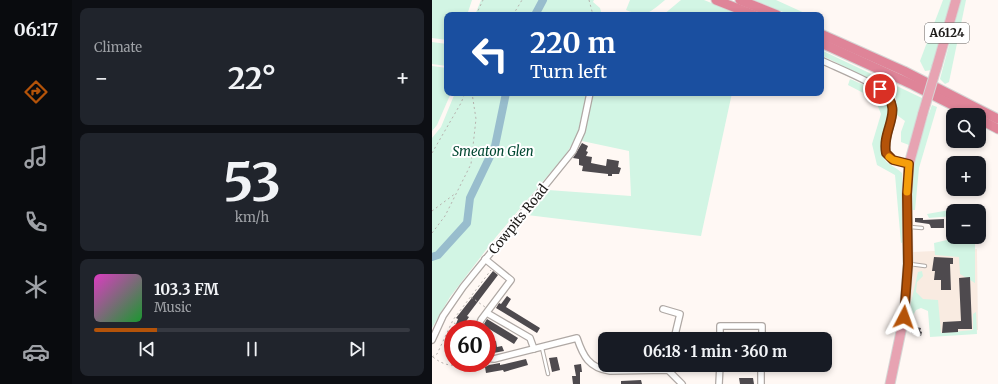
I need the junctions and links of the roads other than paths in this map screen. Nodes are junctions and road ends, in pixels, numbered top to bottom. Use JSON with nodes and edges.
{"nodes":[{"id":1,"x":716,"y":0,"type":"edge"},
{"id":2,"x":740,"y":0,"type":"edge"},
{"id":3,"x":956,"y":0,"type":"edge"},
{"id":4,"x":746,"y":12,"type":"edge"},
{"id":5,"x":770,"y":12,"type":"edge"},
{"id":6,"x":824,"y":35,"type":"edge"},
{"id":7,"x":824,"y":44,"type":"edge"},
{"id":8,"x":824,"y":61,"type":"edge"},
{"id":9,"x":589,"y":96,"type":"edge"},
{"id":10,"x":958,"y":108,"type":"edge"},
{"id":11,"x":998,"y":118,"type":"edge"},
{"id":12,"x":986,"y":122,"type":"edge"},
{"id":13,"x":998,"y":128,"type":"edge"},
{"id":14,"x":909,"y":164,"type":"junction"},
{"id":15,"x":907,"y":227,"type":"junction"},
{"id":16,"x":922,"y":228,"type":"dead end"},
{"id":17,"x":485,"y":259,"type":"junction"},
{"id":18,"x":908,"y":264,"type":"junction"},
{"id":19,"x":925,"y":266,"type":"dead end"},
{"id":20,"x":663,"y":309,"type":"dead end"},
{"id":21,"x":488,"y":311,"type":"junction"},
{"id":22,"x":482,"y":320,"type":"edge"},
{"id":23,"x":676,"y":332,"type":"edge"},
{"id":24,"x":720,"y":332,"type":"edge"},
{"id":25,"x":762,"y":332,"type":"edge"},
{"id":26,"x":432,"y":340,"type":"edge"},
{"id":27,"x":542,"y":347,"type":"junction"},
{"id":28,"x":534,"y":349,"type":"junction"},
{"id":29,"x":496,"y":358,"type":"edge"},
{"id":30,"x":598,"y":368,"type":"edge"},
{"id":31,"x":672,"y":372,"type":"edge"},
{"id":32,"x":720,"y":372,"type":"edge"},
{"id":33,"x":761,"y":372,"type":"edge"},
{"id":34,"x":548,"y":374,"type":"dead end"},
{"id":35,"x":682,"y":384,"type":"edge"},
{"id":36,"x":719,"y":384,"type":"edge"},
{"id":37,"x":761,"y":384,"type":"edge"},
{"id":38,"x":890,"y":384,"type":"edge"}],
"edges":[{"from":1,"to":4,"type":"highway"},
{"from":2,"to":5,"type":"highway"},
{"from":3,"to":14,"type":"main road","number":"A6124","bridge":true},
{"from":6,"to":11,"type":"highway"},
{"from":7,"to":10,"type":"highway"},
{"from":8,"to":14,"type":"street"},
{"from":9,"to":17,"type":"street","name":"Cowpits Road"},
{"from":12,"to":13,"type":"highway"},
{"from":14,"to":15,"type":"main road","number":"A6124"},
{"from":15,"to":16,"type":"lane"},
{"from":15,"to":18,"type":"main road","number":"A6124"},
{"from":17,"to":21,"type":"street"},
{"from":17,"to":26,"type":"street","name":"Cowpits Road"},
{"from":18,"to":19,"type":"lane"},
{"from":18,"to":38,"type":"main road","number":"A6124"},
{"from":20,"to":23,"type":"street"},
{"from":21,"to":22,"type":"street"},
{"from":21,"to":28,"type":"street"},
{"from":24,"to":25,"type":"street"},
{"from":27,"to":28,"type":"street"},
{"from":27,"to":30,"type":"street"},
{"from":27,"to":34,"type":"lane"},
{"from":28,"to":29,"type":"street"},
{"from":31,"to":35,"type":"street"},
{"from":32,"to":36,"type":"street"},
{"from":33,"to":37,"type":"street"}]}
